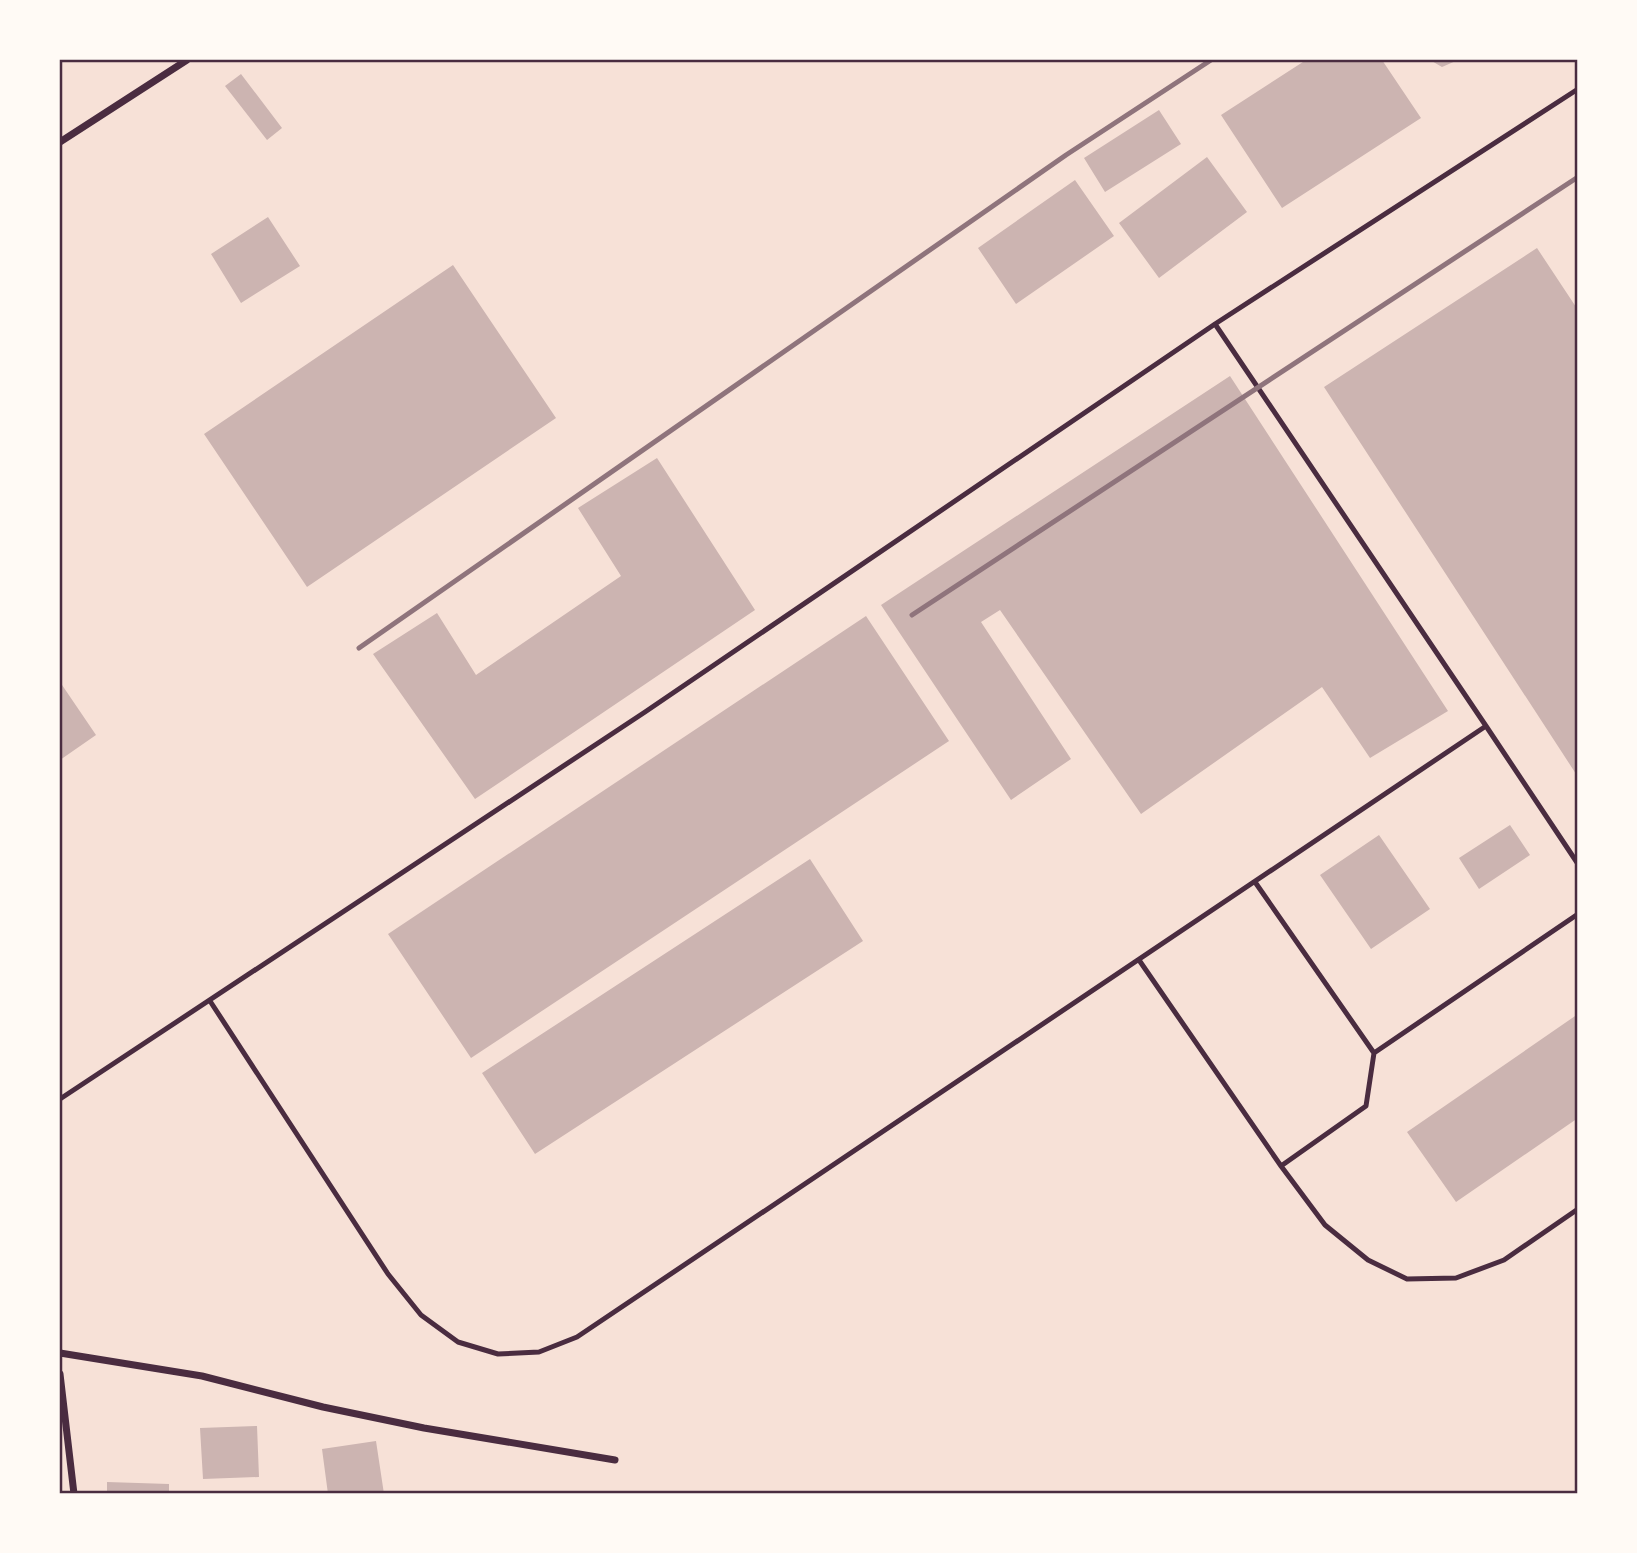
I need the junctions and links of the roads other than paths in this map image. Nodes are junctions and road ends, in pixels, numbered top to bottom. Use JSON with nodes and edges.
{"nodes":[{"id":1,"x":187,"y":60,"type":"edge"},
{"id":2,"x":1577,"y":89,"type":"edge"},
{"id":3,"x":60,"y":142,"type":"edge"},
{"id":4,"x":1215,"y":324,"type":"junction"},
{"id":5,"x":1486,"y":726,"type":"junction"},
{"id":6,"x":1577,"y":864,"type":"edge"},
{"id":7,"x":1255,"y":882,"type":"junction"},
{"id":8,"x":1577,"y":914,"type":"edge"},
{"id":9,"x":1139,"y":960,"type":"junction"},
{"id":10,"x":210,"y":1001,"type":"junction"},
{"id":11,"x":1374,"y":1052,"type":"junction"},
{"id":12,"x":60,"y":1099,"type":"edge"},
{"id":13,"x":1281,"y":1166,"type":"junction"},
{"id":14,"x":1577,"y":1209,"type":"edge"},
{"id":15,"x":60,"y":1353,"type":"edge"},
{"id":16,"x":60,"y":1374,"type":"edge"},
{"id":17,"x":615,"y":1460,"type":"dead end"},
{"id":18,"x":74,"y":1493,"type":"edge"}],
"edges":[{"from":1,"to":3,"type":"street"},
{"from":2,"to":4,"type":"lane"},
{"from":4,"to":5,"type":"lane"},
{"from":4,"to":10,"type":"lane"},
{"from":5,"to":6,"type":"lane"},
{"from":5,"to":7,"type":"lane"},
{"from":7,"to":9,"type":"lane"},
{"from":7,"to":11,"type":"lane"},
{"from":8,"to":11,"type":"lane"},
{"from":9,"to":10,"type":"lane"},
{"from":9,"to":13,"type":"lane"},
{"from":10,"to":12,"type":"lane"},
{"from":11,"to":13,"type":"lane"},
{"from":13,"to":14,"type":"lane"},
{"from":15,"to":17,"type":"street"},
{"from":16,"to":18,"type":"street"}]}
